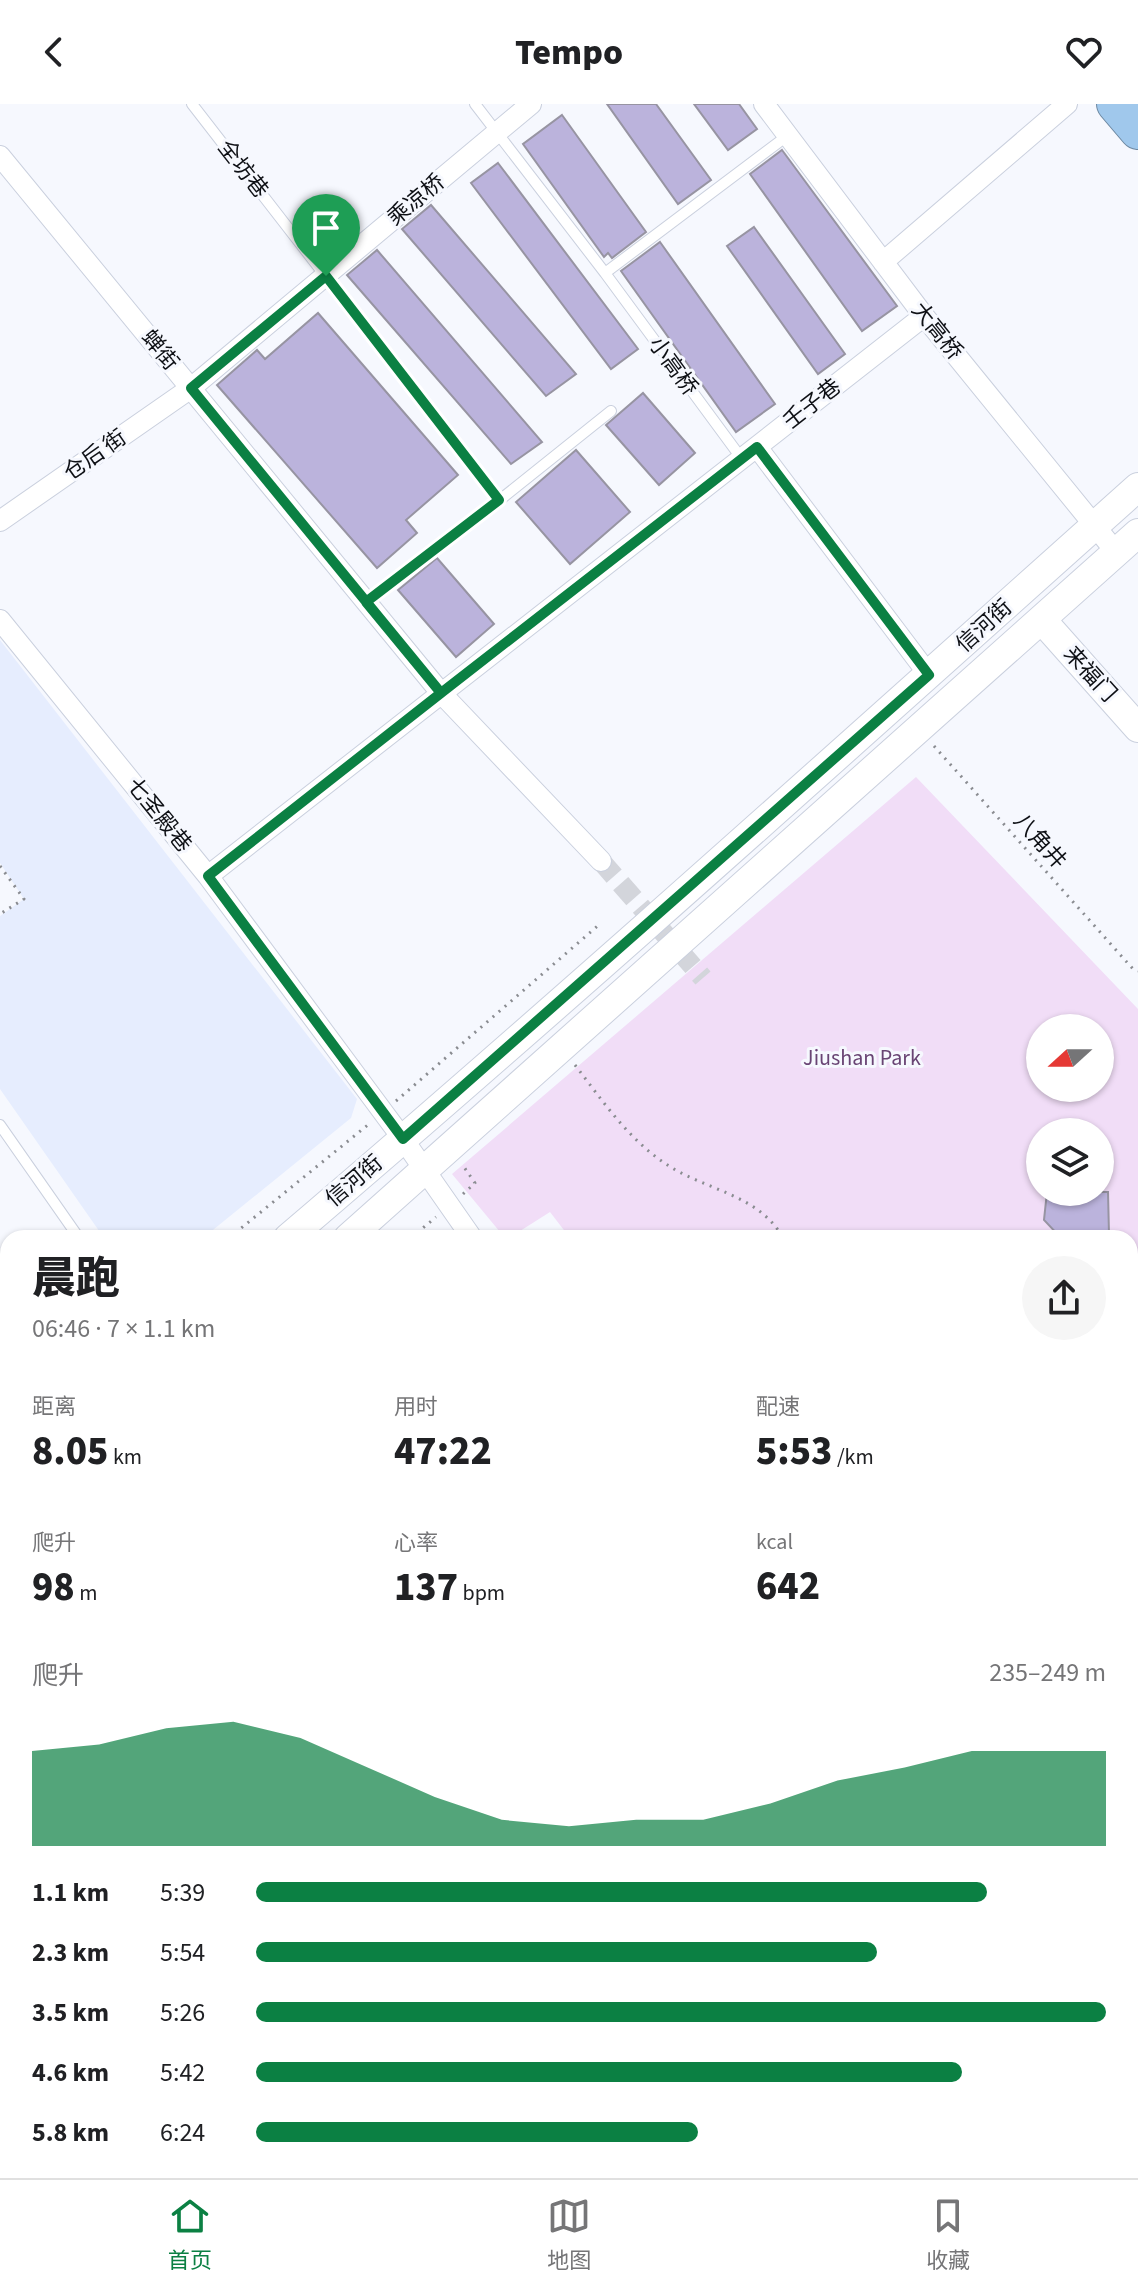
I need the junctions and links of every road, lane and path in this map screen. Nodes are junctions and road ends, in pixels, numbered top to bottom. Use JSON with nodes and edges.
{"nodes":[{"id":1,"x":192,"y":104,"type":"edge"},
{"id":2,"x":475,"y":104,"type":"edge"},
{"id":3,"x":531,"y":104,"type":"edge"},
{"id":4,"x":764,"y":104,"type":"edge"},
{"id":5,"x":1067,"y":104,"type":"edge"},
{"id":6,"x":1115,"y":104,"type":"edge"},
{"id":7,"x":1138,"y":131,"type":"edge"},
{"id":8,"x":497,"y":132,"type":"junction"},
{"id":9,"x":787,"y":136,"type":"junction"},
{"id":10,"x":0,"y":156,"type":"edge"},
{"id":11,"x":883,"y":262,"type":"junction"},
{"id":12,"x":605,"y":273,"type":"junction"},
{"id":13,"x":326,"y":276,"type":"junction"},
{"id":14,"x":924,"y":316,"type":"junction"},
{"id":15,"x":191,"y":388,"type":"junction"},
{"id":16,"x":611,"y":411,"type":"dead end"},
{"id":17,"x":750,"y":453,"type":"junction"},
{"id":18,"x":1138,"y":487,"type":"edge"},
{"id":19,"x":499,"y":500,"type":"junction"},
{"id":20,"x":0,"y":521,"type":"edge"},
{"id":21,"x":1095,"y":526,"type":"junction"},
{"id":22,"x":1138,"y":533,"type":"edge"},
{"id":23,"x":1116,"y":552,"type":"junction"},
{"id":24,"x":366,"y":602,"type":"junction"},
{"id":25,"x":0,"y":620,"type":"edge"},
{"id":26,"x":1042,"y":620,"type":"junction"},
{"id":27,"x":929,"y":675,"type":"junction"},
{"id":28,"x":441,"y":693,"type":"junction"},
{"id":29,"x":1138,"y":728,"type":"edge"},
{"id":30,"x":919,"y":730,"type":"junction"},
{"id":31,"x":601,"y":861,"type":"tunnel mouth"},
{"id":32,"x":0,"y":866,"type":"edge"},
{"id":33,"x":208,"y":876,"type":"junction"},
{"id":34,"x":0,"y":914,"type":"edge"},
{"id":35,"x":601,"y":923,"type":"dead end"},
{"id":36,"x":1138,"y":971,"type":"edge"},
{"id":37,"x":561,"y":1048,"type":"junction"},
{"id":38,"x":383,"y":1112,"type":"junction"},
{"id":39,"x":0,"y":1125,"type":"edge"},
{"id":40,"x":403,"y":1139,"type":"junction"},
{"id":41,"x":424,"y":1170,"type":"junction"},
{"id":42,"x":73,"y":1230,"type":"edge"},
{"id":43,"x":239,"y":1230,"type":"edge"},
{"id":44,"x":297,"y":1230,"type":"edge"},
{"id":45,"x":357,"y":1230,"type":"edge"},
{"id":46,"x":466,"y":1230,"type":"edge"},
{"id":47,"x":778,"y":1230,"type":"edge"}],
"edges":[{"from":1,"to":13,"type":"lane","name":"全坊巷"},
{"from":2,"to":8,"type":"lane","name":"小高桥"},
{"from":3,"to":8,"type":"street","name":"乘凉桥"},
{"from":4,"to":9,"type":"street","name":"大高桥"},
{"from":5,"to":11,"type":"street"},
{"from":6,"to":7,"type":"highway"},
{"from":8,"to":12,"type":"lane","name":"小高桥"},
{"from":8,"to":13,"type":"street","name":"乘凉桥"},
{"from":9,"to":11,"type":"street","name":"大高桥"},
{"from":9,"to":12,"type":"lane"},
{"from":10,"to":15,"type":"street","name":"蝉街"},
{"from":11,"to":14,"type":"street","name":"大高桥"},
{"from":12,"to":17,"type":"lane","name":"小高桥"},
{"from":13,"to":15,"type":"street","name":"乘凉桥"},
{"from":13,"to":19,"type":"lane","name":"全坊巷"},
{"from":14,"to":17,"type":"street","name":"壬子巷"},
{"from":14,"to":21,"type":"street","name":"大高桥"},
{"from":15,"to":20,"type":"street","name":"仓后 街"},
{"from":15,"to":24,"type":"street","name":"蝉街"},
{"from":16,"to":19,"type":"lane"},
{"from":17,"to":27,"type":"street"},
{"from":17,"to":28,"type":"street","name":"壬子巷"},
{"from":18,"to":21,"type":"main road","name":"信河街"},
{"from":19,"to":24,"type":"lane"},
{"from":21,"to":23,"type":"street","name":"大高桥"},
{"from":21,"to":27,"type":"main road","name":"信河街"},
{"from":22,"to":23,"type":"main road","name":"信河街"},
{"from":23,"to":26,"type":"main road","name":"信河街"},
{"from":24,"to":28,"type":"street","name":"蝉街"},
{"from":25,"to":33,"type":"street","name":"七圣殿巷"},
{"from":26,"to":29,"type":"main road","name":"来福门"},
{"from":26,"to":30,"type":"main road","name":"信河街"},
{"from":27,"to":40,"type":"main road","name":"信河街"},
{"from":28,"to":31,"type":"street","name":"蝉街"},
{"from":28,"to":33,"type":"street","name":"壬子巷"},
{"from":30,"to":36,"type":"path","name":"八角井"},
{"from":30,"to":37,"type":"main road","name":"信河街"},
{"from":32,"to":34,"type":"path"},
{"from":33,"to":38,"type":"street","name":"七圣殿巷"},
{"from":35,"to":38,"type":"path"},
{"from":37,"to":41,"type":"main road","name":"信河街"},
{"from":37,"to":47,"type":"path"},
{"from":38,"to":40,"type":"street","name":"七圣殿巷"},
{"from":38,"to":43,"type":"path"},
{"from":39,"to":42,"type":"lane"},
{"from":40,"to":41,"type":"street","name":"七圣殿巷"},
{"from":40,"to":44,"type":"main road","name":"信河街"},
{"from":41,"to":45,"type":"main road","name":"信河街"},
{"from":41,"to":46,"type":"street","name":"七圣殿巷"}]}
